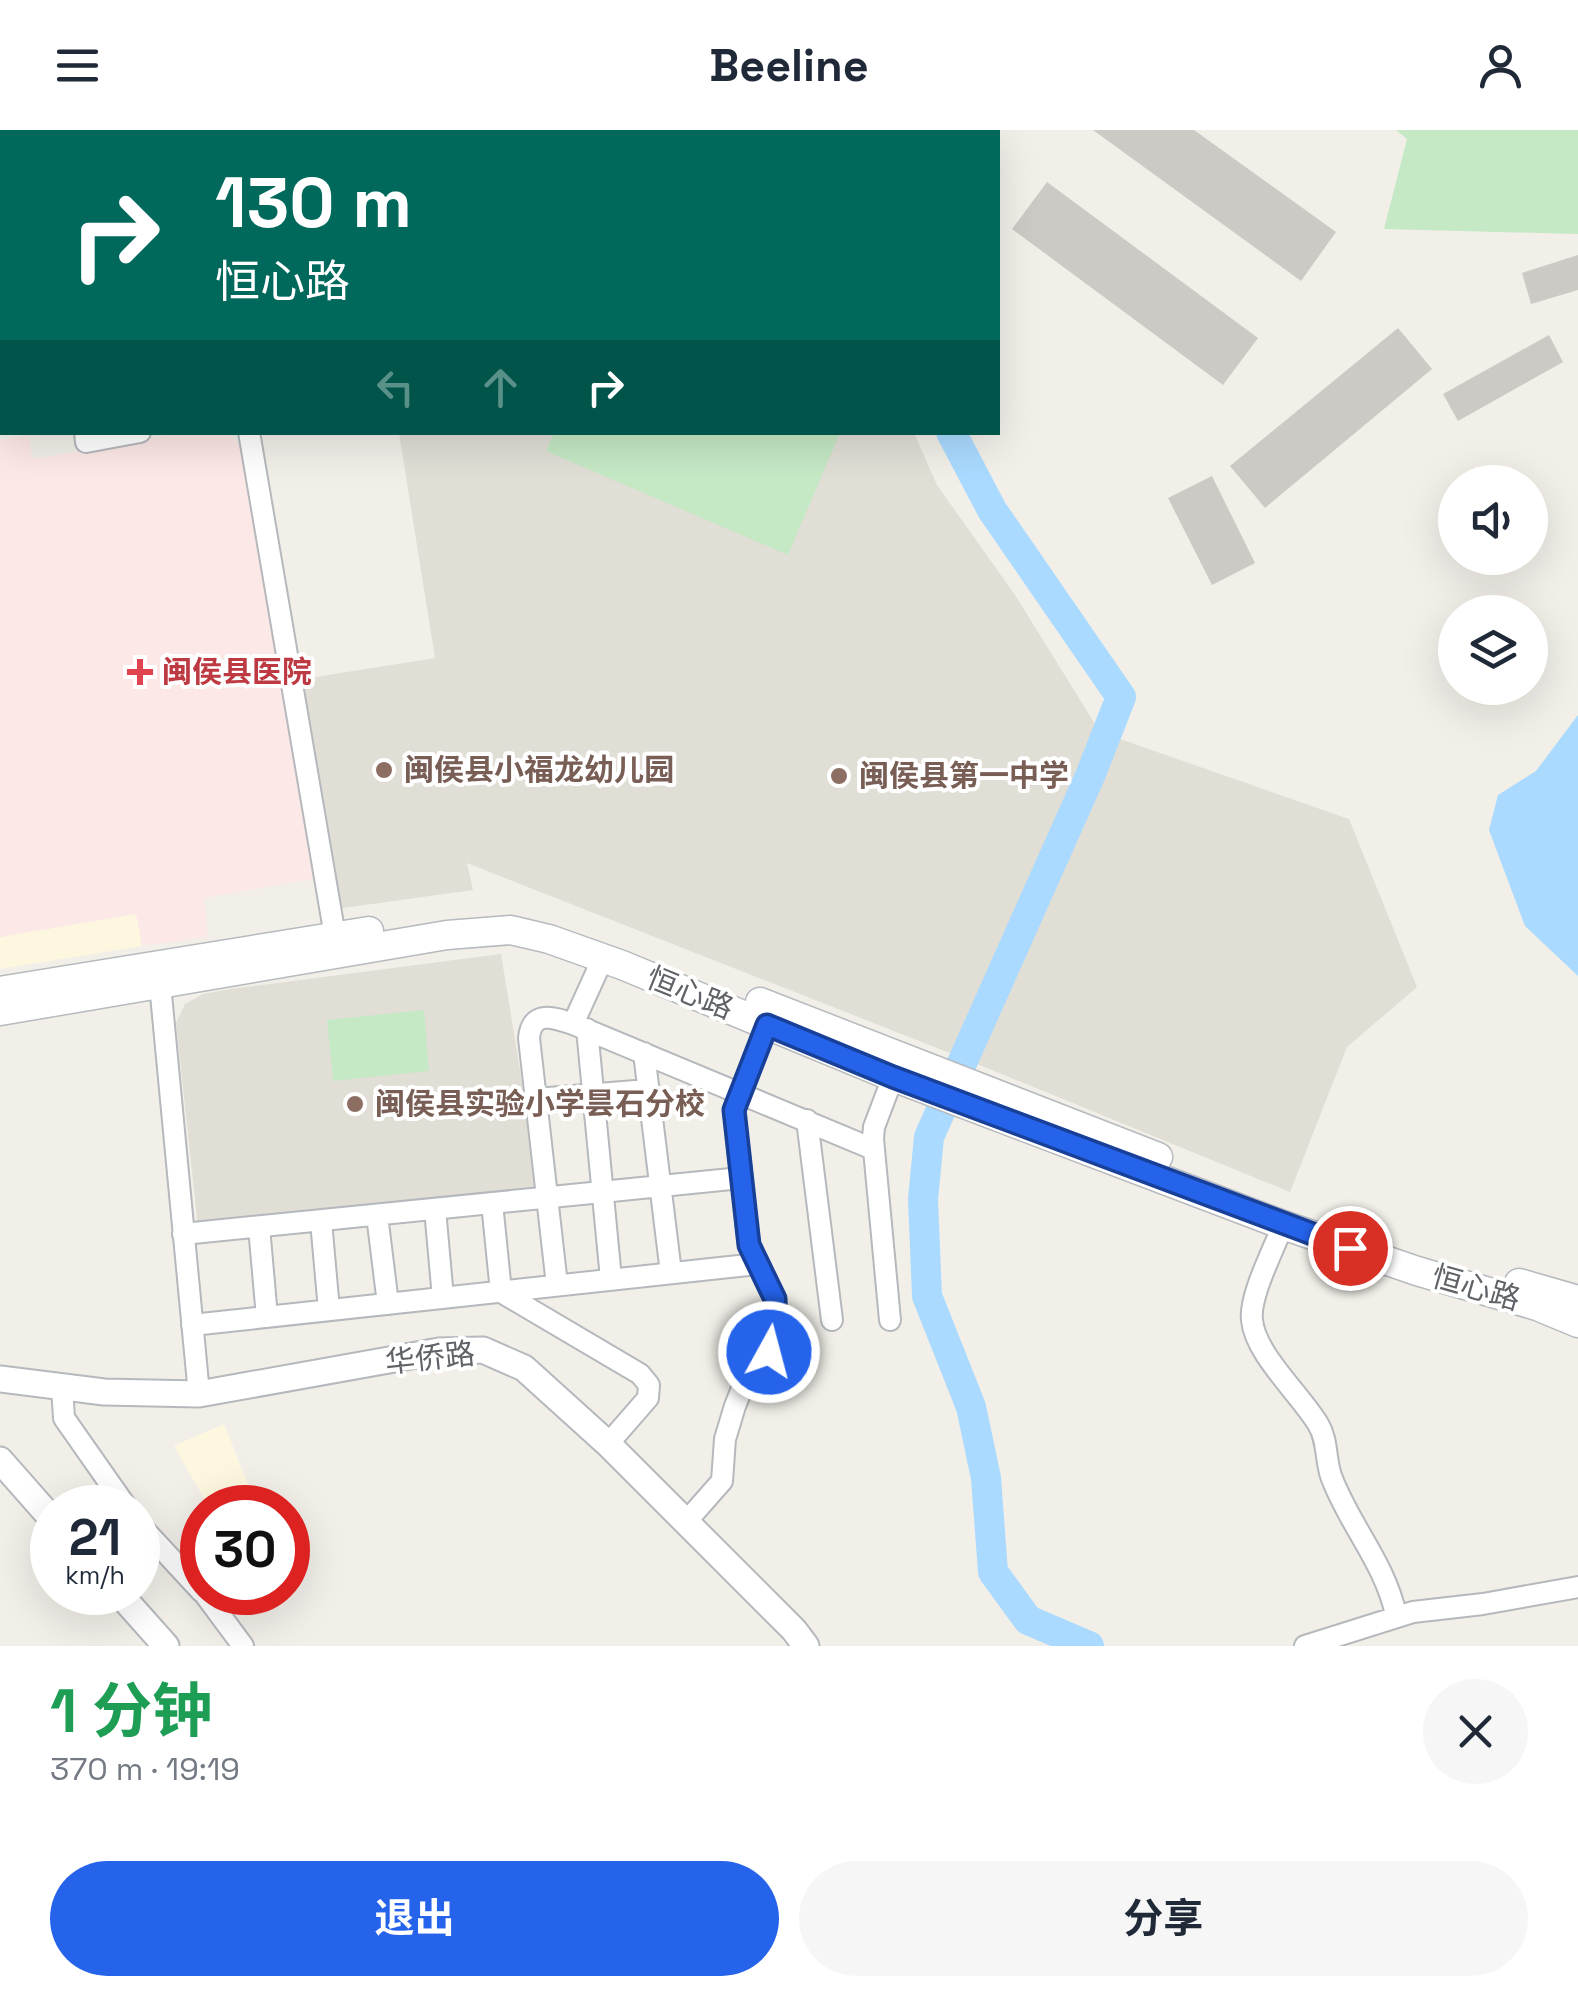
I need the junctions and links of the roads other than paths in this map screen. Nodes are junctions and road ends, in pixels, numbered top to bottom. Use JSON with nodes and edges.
{"nodes":[{"id":1,"x":85,"y":435,"type":"edge"},
{"id":2,"x":124,"y":435,"type":"edge"},
{"id":3,"x":250,"y":435,"type":"edge"},
{"id":4,"x":336,"y":945,"type":"junction"},
{"id":5,"x":603,"y":958,"type":"junction"},
{"id":6,"x":160,"y":984,"type":"junction"},
{"id":7,"x":0,"y":991,"type":"edge"},
{"id":8,"x":0,"y":1011,"type":"edge"},
{"id":9,"x":767,"y":1025,"type":"junction"},
{"id":10,"x":580,"y":1026,"type":"junction"},
{"id":11,"x":644,"y":1053,"type":"junction"},
{"id":12,"x":893,"y":1077,"type":"junction"},
{"id":13,"x":932,"y":1081,"type":"junction"},
{"id":14,"x":648,"y":1090,"type":"junction"},
{"id":15,"x":740,"y":1091,"type":"junction"},
{"id":16,"x":593,"y":1094,"type":"junction"},
{"id":17,"x":968,"y":1095,"type":"junction"},
{"id":18,"x":536,"y":1099,"type":"junction"},
{"id":19,"x":807,"y":1120,"type":"junction"},
{"id":20,"x":874,"y":1149,"type":"junction"},
{"id":21,"x":741,"y":1178,"type":"junction"},
{"id":22,"x":661,"y":1186,"type":"junction"},
{"id":23,"x":603,"y":1192,"type":"junction"},
{"id":24,"x":547,"y":1198,"type":"junction"},
{"id":25,"x":492,"y":1203,"type":"junction"},
{"id":26,"x":435,"y":1209,"type":"junction"},
{"id":27,"x":377,"y":1215,"type":"junction"},
{"id":28,"x":321,"y":1220,"type":"junction"},
{"id":29,"x":1283,"y":1225,"type":"junction"},
{"id":30,"x":260,"y":1227,"type":"junction"},
{"id":31,"x":183,"y":1234,"type":"junction"},
{"id":32,"x":756,"y":1264,"type":"junction"},
{"id":33,"x":671,"y":1273,"type":"junction"},
{"id":34,"x":611,"y":1279,"type":"junction"},
{"id":35,"x":557,"y":1285,"type":"junction"},
{"id":36,"x":501,"y":1292,"type":"junction"},
{"id":37,"x":443,"y":1298,"type":"junction"},
{"id":38,"x":1578,"y":1300,"type":"edge"},
{"id":39,"x":388,"y":1304,"type":"junction"},
{"id":40,"x":329,"y":1310,"type":"junction"},
{"id":41,"x":268,"y":1317,"type":"junction"},
{"id":42,"x":832,"y":1320,"type":"dead end"},
{"id":43,"x":890,"y":1320,"type":"dead end"},
{"id":44,"x":1578,"y":1323,"type":"edge"},
{"id":45,"x":192,"y":1325,"type":"junction"},
{"id":46,"x":0,"y":1379,"type":"edge"},
{"id":47,"x":62,"y":1388,"type":"junction"},
{"id":48,"x":199,"y":1394,"type":"junction"},
{"id":49,"x":608,"y":1444,"type":"junction"},
{"id":50,"x":0,"y":1460,"type":"edge"},
{"id":51,"x":110,"y":1485,"type":"edge"},
{"id":52,"x":30,"y":1494,"type":"edge"},
{"id":53,"x":685,"y":1523,"type":"junction"},
{"id":54,"x":160,"y":1546,"type":"edge"},
{"id":55,"x":180,"y":1568,"type":"edge"},
{"id":56,"x":1578,"y":1587,"type":"edge"},
{"id":57,"x":138,"y":1615,"type":"edge"},
{"id":58,"x":220,"y":1615,"type":"edge"},
{"id":59,"x":1396,"y":1615,"type":"junction"},
{"id":60,"x":166,"y":1646,"type":"edge"},
{"id":61,"x":243,"y":1646,"type":"edge"},
{"id":62,"x":806,"y":1646,"type":"edge"},
{"id":63,"x":1306,"y":1646,"type":"edge"}],
"edges":[{"from":1,"to":2,"type":"street"},
{"from":3,"to":4,"type":"street"},
{"from":4,"to":5,"type":"main road","name":"恒心路"},
{"from":4,"to":6,"type":"main road","name":"恒心路"},
{"from":4,"to":7,"type":"main road","name":"恒心路"},
{"from":4,"to":13,"type":"main road","name":"恒心路"},
{"from":5,"to":9,"type":"main road","name":"恒心路"},
{"from":5,"to":10,"type":"street"},
{"from":6,"to":8,"type":"main road","name":"恒心路"},
{"from":6,"to":31,"type":"street"},
{"from":9,"to":12,"type":"main road","name":"恒心路"},
{"from":9,"to":15,"type":"street"},
{"from":10,"to":11,"type":"street"},
{"from":10,"to":16,"type":"street"},
{"from":10,"to":18,"type":"street"},
{"from":11,"to":14,"type":"street"},
{"from":11,"to":15,"type":"street"},
{"from":12,"to":13,"type":"main road","name":"恒心路"},
{"from":12,"to":20,"type":"street"},
{"from":13,"to":17,"type":"main road","name":"恒心路"},
{"from":14,"to":16,"type":"street"},
{"from":14,"to":22,"type":"street"},
{"from":15,"to":19,"type":"street"},
{"from":15,"to":21,"type":"street"},
{"from":16,"to":18,"type":"street"},
{"from":16,"to":23,"type":"street"},
{"from":17,"to":29,"type":"main road","name":"恒心路"},
{"from":17,"to":38,"type":"main road","name":"恒心路"},
{"from":18,"to":24,"type":"street"},
{"from":19,"to":20,"type":"street"},
{"from":19,"to":42,"type":"street"},
{"from":20,"to":43,"type":"street"},
{"from":21,"to":22,"type":"street"},
{"from":21,"to":32,"type":"street"},
{"from":22,"to":23,"type":"street"},
{"from":22,"to":33,"type":"street"},
{"from":23,"to":24,"type":"street"},
{"from":23,"to":34,"type":"street"},
{"from":24,"to":25,"type":"street"},
{"from":24,"to":35,"type":"street"},
{"from":25,"to":26,"type":"street"},
{"from":25,"to":36,"type":"street"},
{"from":26,"to":27,"type":"street"},
{"from":26,"to":37,"type":"street"},
{"from":27,"to":28,"type":"street"},
{"from":27,"to":39,"type":"street"},
{"from":28,"to":30,"type":"street"},
{"from":28,"to":40,"type":"street"},
{"from":29,"to":44,"type":"main road","name":"恒心路"},
{"from":29,"to":59,"type":"street"},
{"from":30,"to":31,"type":"street"},
{"from":30,"to":41,"type":"street"},
{"from":31,"to":45,"type":"street"},
{"from":32,"to":33,"type":"street"},
{"from":32,"to":53,"type":"street"},
{"from":33,"to":34,"type":"street"},
{"from":34,"to":35,"type":"street"},
{"from":35,"to":36,"type":"street"},
{"from":36,"to":37,"type":"street"},
{"from":36,"to":49,"type":"street"},
{"from":37,"to":39,"type":"street"},
{"from":39,"to":40,"type":"street"},
{"from":40,"to":41,"type":"street"},
{"from":41,"to":45,"type":"street"},
{"from":45,"to":48,"type":"street"},
{"from":46,"to":47,"type":"street","name":"华侨路"},
{"from":47,"to":48,"type":"street","name":"华侨路"},
{"from":47,"to":51,"type":"street"},
{"from":48,"to":49,"type":"street","name":"华侨路"},
{"from":49,"to":53,"type":"street","name":"华侨路"},
{"from":50,"to":52,"type":"street"},
{"from":53,"to":62,"type":"street","name":"华侨路"},
{"from":54,"to":55,"type":"street"},
{"from":56,"to":59,"type":"street"},
{"from":57,"to":60,"type":"street"},
{"from":58,"to":61,"type":"street"},
{"from":59,"to":63,"type":"street"}]}
